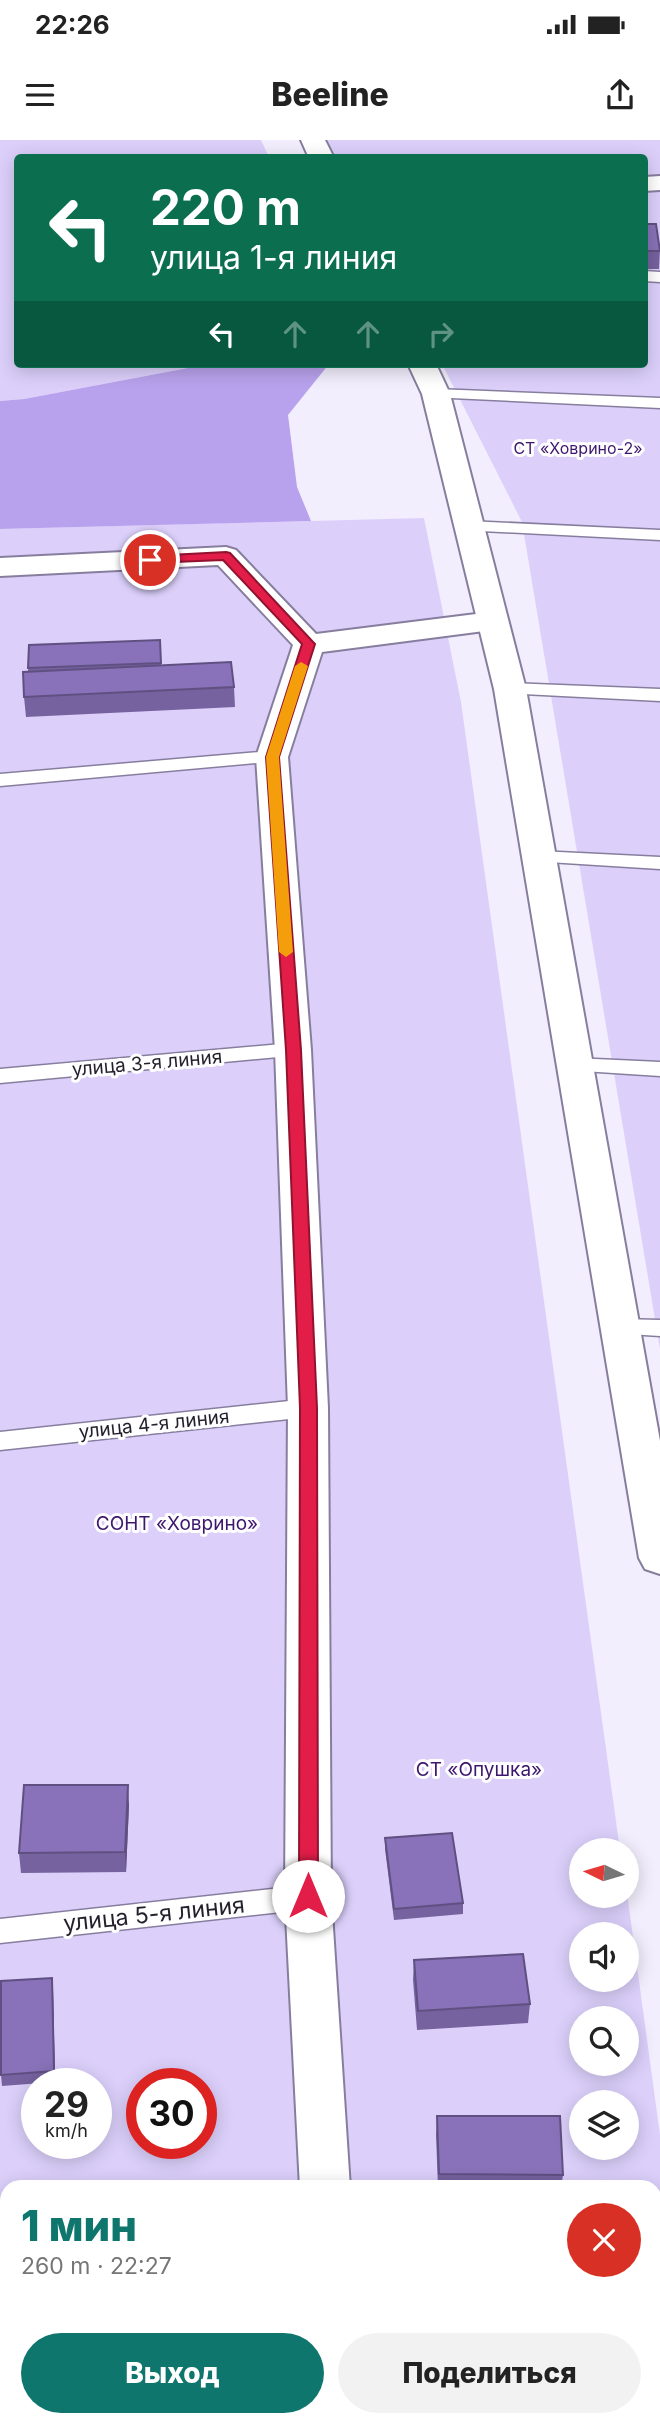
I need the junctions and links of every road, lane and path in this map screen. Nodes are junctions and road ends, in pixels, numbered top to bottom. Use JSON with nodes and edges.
{"nodes":[{"id":1,"x":429,"y":379,"type":"edge"},
{"id":2,"x":660,"y":403,"type":"edge"},
{"id":3,"x":468,"y":526,"type":"junction"},
{"id":4,"x":660,"y":535,"type":"edge"},
{"id":5,"x":0,"y":567,"type":"edge"},
{"id":6,"x":492,"y":621,"type":"junction"},
{"id":7,"x":309,"y":644,"type":"junction"},
{"id":8,"x":510,"y":689,"type":"junction"},
{"id":9,"x":660,"y":695,"type":"edge"},
{"id":10,"x":272,"y":757,"type":"junction"},
{"id":11,"x":0,"y":780,"type":"edge"},
{"id":12,"x":539,"y":857,"type":"junction"},
{"id":13,"x":660,"y":863,"type":"edge"},
{"id":14,"x":293,"y":1050,"type":"junction"},
{"id":15,"x":574,"y":1065,"type":"junction"},
{"id":16,"x":660,"y":1069,"type":"edge"},
{"id":17,"x":0,"y":1076,"type":"edge"},
{"id":18,"x":620,"y":1326,"type":"junction"},
{"id":19,"x":660,"y":1328,"type":"edge"},
{"id":20,"x":309,"y":1408,"type":"junction"},
{"id":21,"x":0,"y":1441,"type":"edge"},
{"id":22,"x":660,"y":1558,"type":"edge"},
{"id":23,"x":308,"y":1896,"type":"junction"},
{"id":24,"x":0,"y":1931,"type":"edge"},
{"id":25,"x":325,"y":2180,"type":"edge"}],
"edges":[{"from":1,"to":2,"type":"lane"},
{"from":1,"to":3,"type":"street"},
{"from":3,"to":4,"type":"lane"},
{"from":3,"to":6,"type":"street"},
{"from":5,"to":7,"type":"street"},
{"from":6,"to":7,"type":"street"},
{"from":6,"to":8,"type":"street"},
{"from":7,"to":10,"type":"street"},
{"from":8,"to":9,"type":"lane"},
{"from":8,"to":12,"type":"street"},
{"from":10,"to":11,"type":"lane"},
{"from":10,"to":14,"type":"street"},
{"from":12,"to":13,"type":"lane"},
{"from":12,"to":15,"type":"street"},
{"from":14,"to":17,"type":"lane","name":"улица 3-я линия"},
{"from":14,"to":20,"type":"street"},
{"from":15,"to":16,"type":"lane"},
{"from":15,"to":18,"type":"street"},
{"from":18,"to":19,"type":"lane"},
{"from":18,"to":22,"type":"street"},
{"from":20,"to":21,"type":"lane","name":"улица 4-я линия"},
{"from":20,"to":23,"type":"street"},
{"from":23,"to":24,"type":"lane","name":"улица 5-я линия"},
{"from":23,"to":25,"type":"street"}]}
